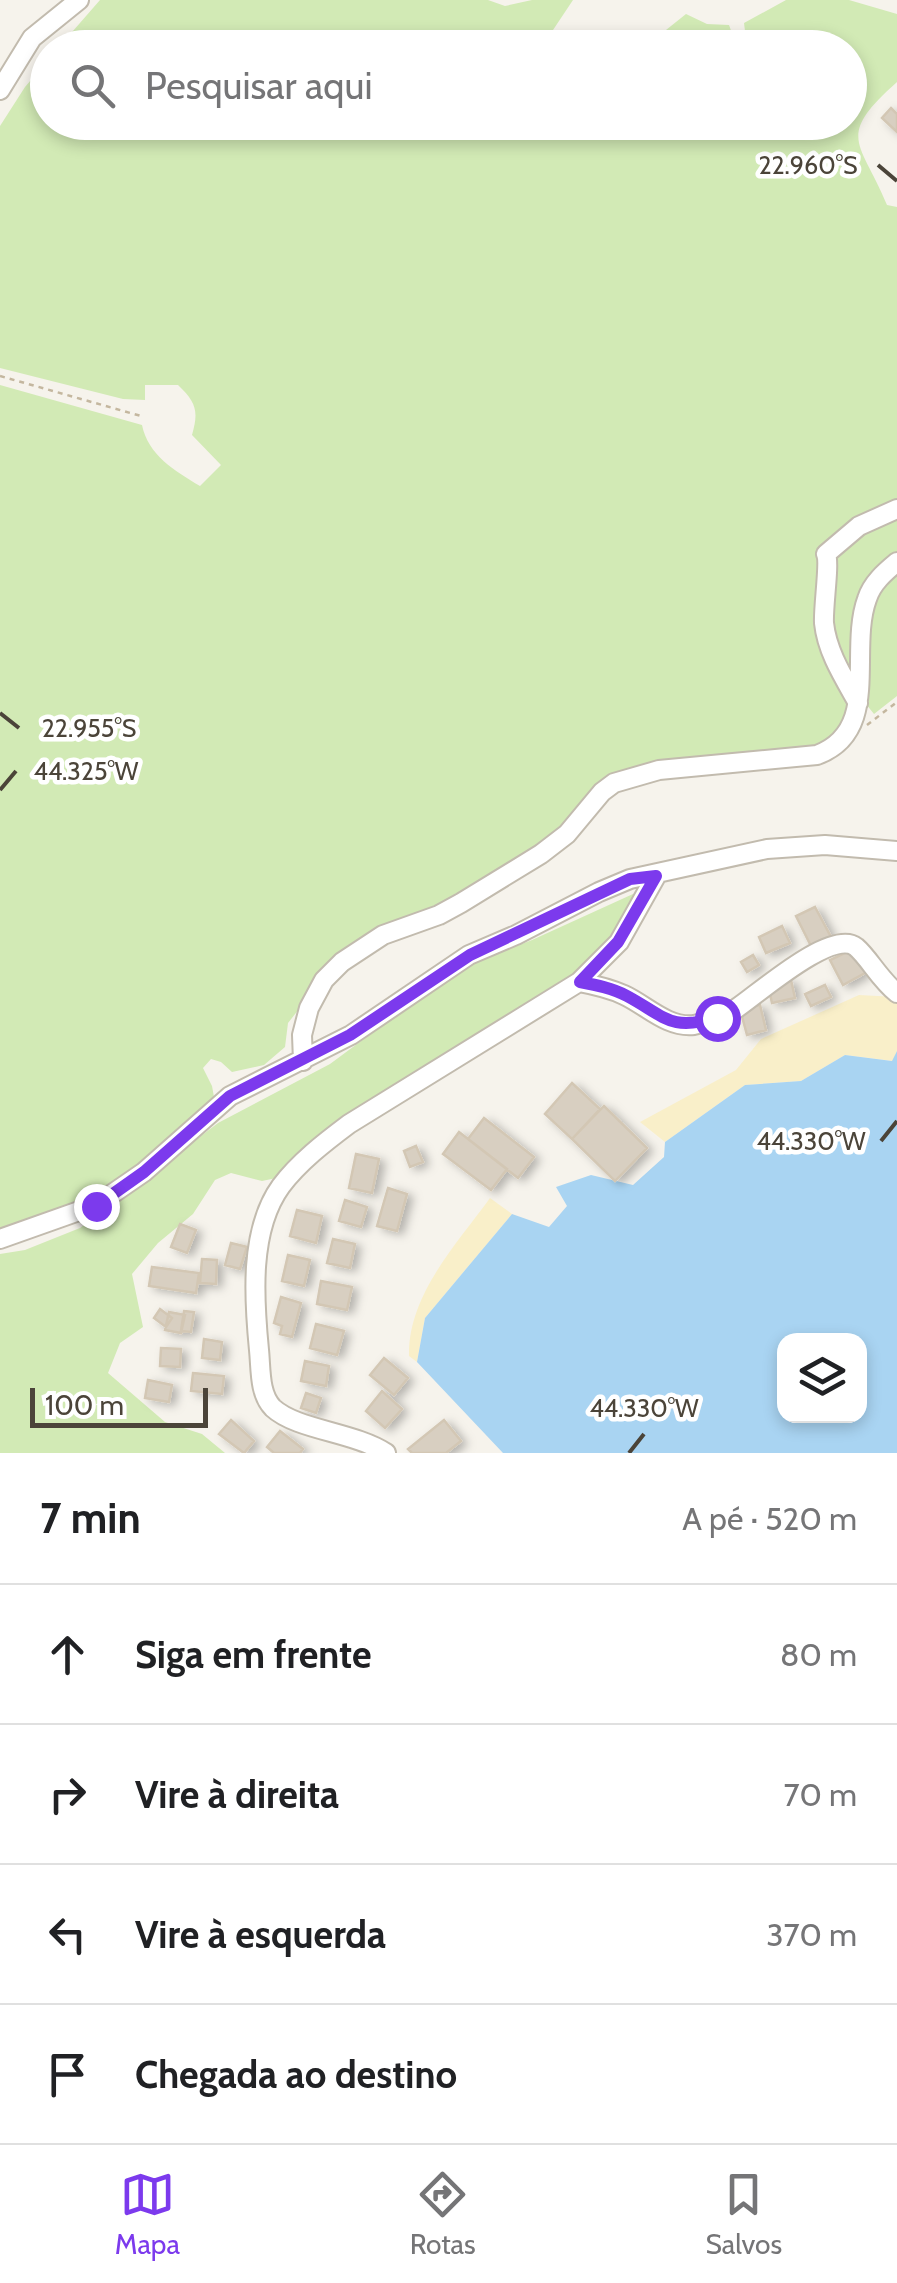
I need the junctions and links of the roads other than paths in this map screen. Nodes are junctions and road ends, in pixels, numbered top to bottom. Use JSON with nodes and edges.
{"nodes":[{"id":1,"x":79,"y":0,"type":"edge"},
{"id":2,"x":42,"y":30,"type":"edge"},
{"id":3,"x":30,"y":41,"type":"edge"},
{"id":4,"x":0,"y":90,"type":"edge"},
{"id":5,"x":897,"y":509,"type":"edge"},
{"id":6,"x":897,"y":562,"type":"edge"},
{"id":7,"x":858,"y":703,"type":"junction"},
{"id":8,"x":897,"y":851,"type":"edge"},
{"id":9,"x":656,"y":876,"type":"junction"},
{"id":10,"x":580,"y":982,"type":"junction"},
{"id":11,"x":897,"y":994,"type":"edge"},
{"id":12,"x":303,"y":1060,"type":"junction"},
{"id":13,"x":0,"y":1239,"type":"edge"},
{"id":14,"x":386,"y":1453,"type":"edge"}],
"edges":[{"from":1,"to":2,"type":"street"},
{"from":3,"to":4,"type":"street"},
{"from":5,"to":7,"type":"street"},
{"from":6,"to":7,"type":"street"},
{"from":7,"to":12,"type":"street"},
{"from":8,"to":9,"type":"street"},
{"from":9,"to":10,"type":"street"},
{"from":9,"to":12,"type":"street"},
{"from":10,"to":11,"type":"street"},
{"from":10,"to":14,"type":"street"},
{"from":12,"to":13,"type":"street"}]}
